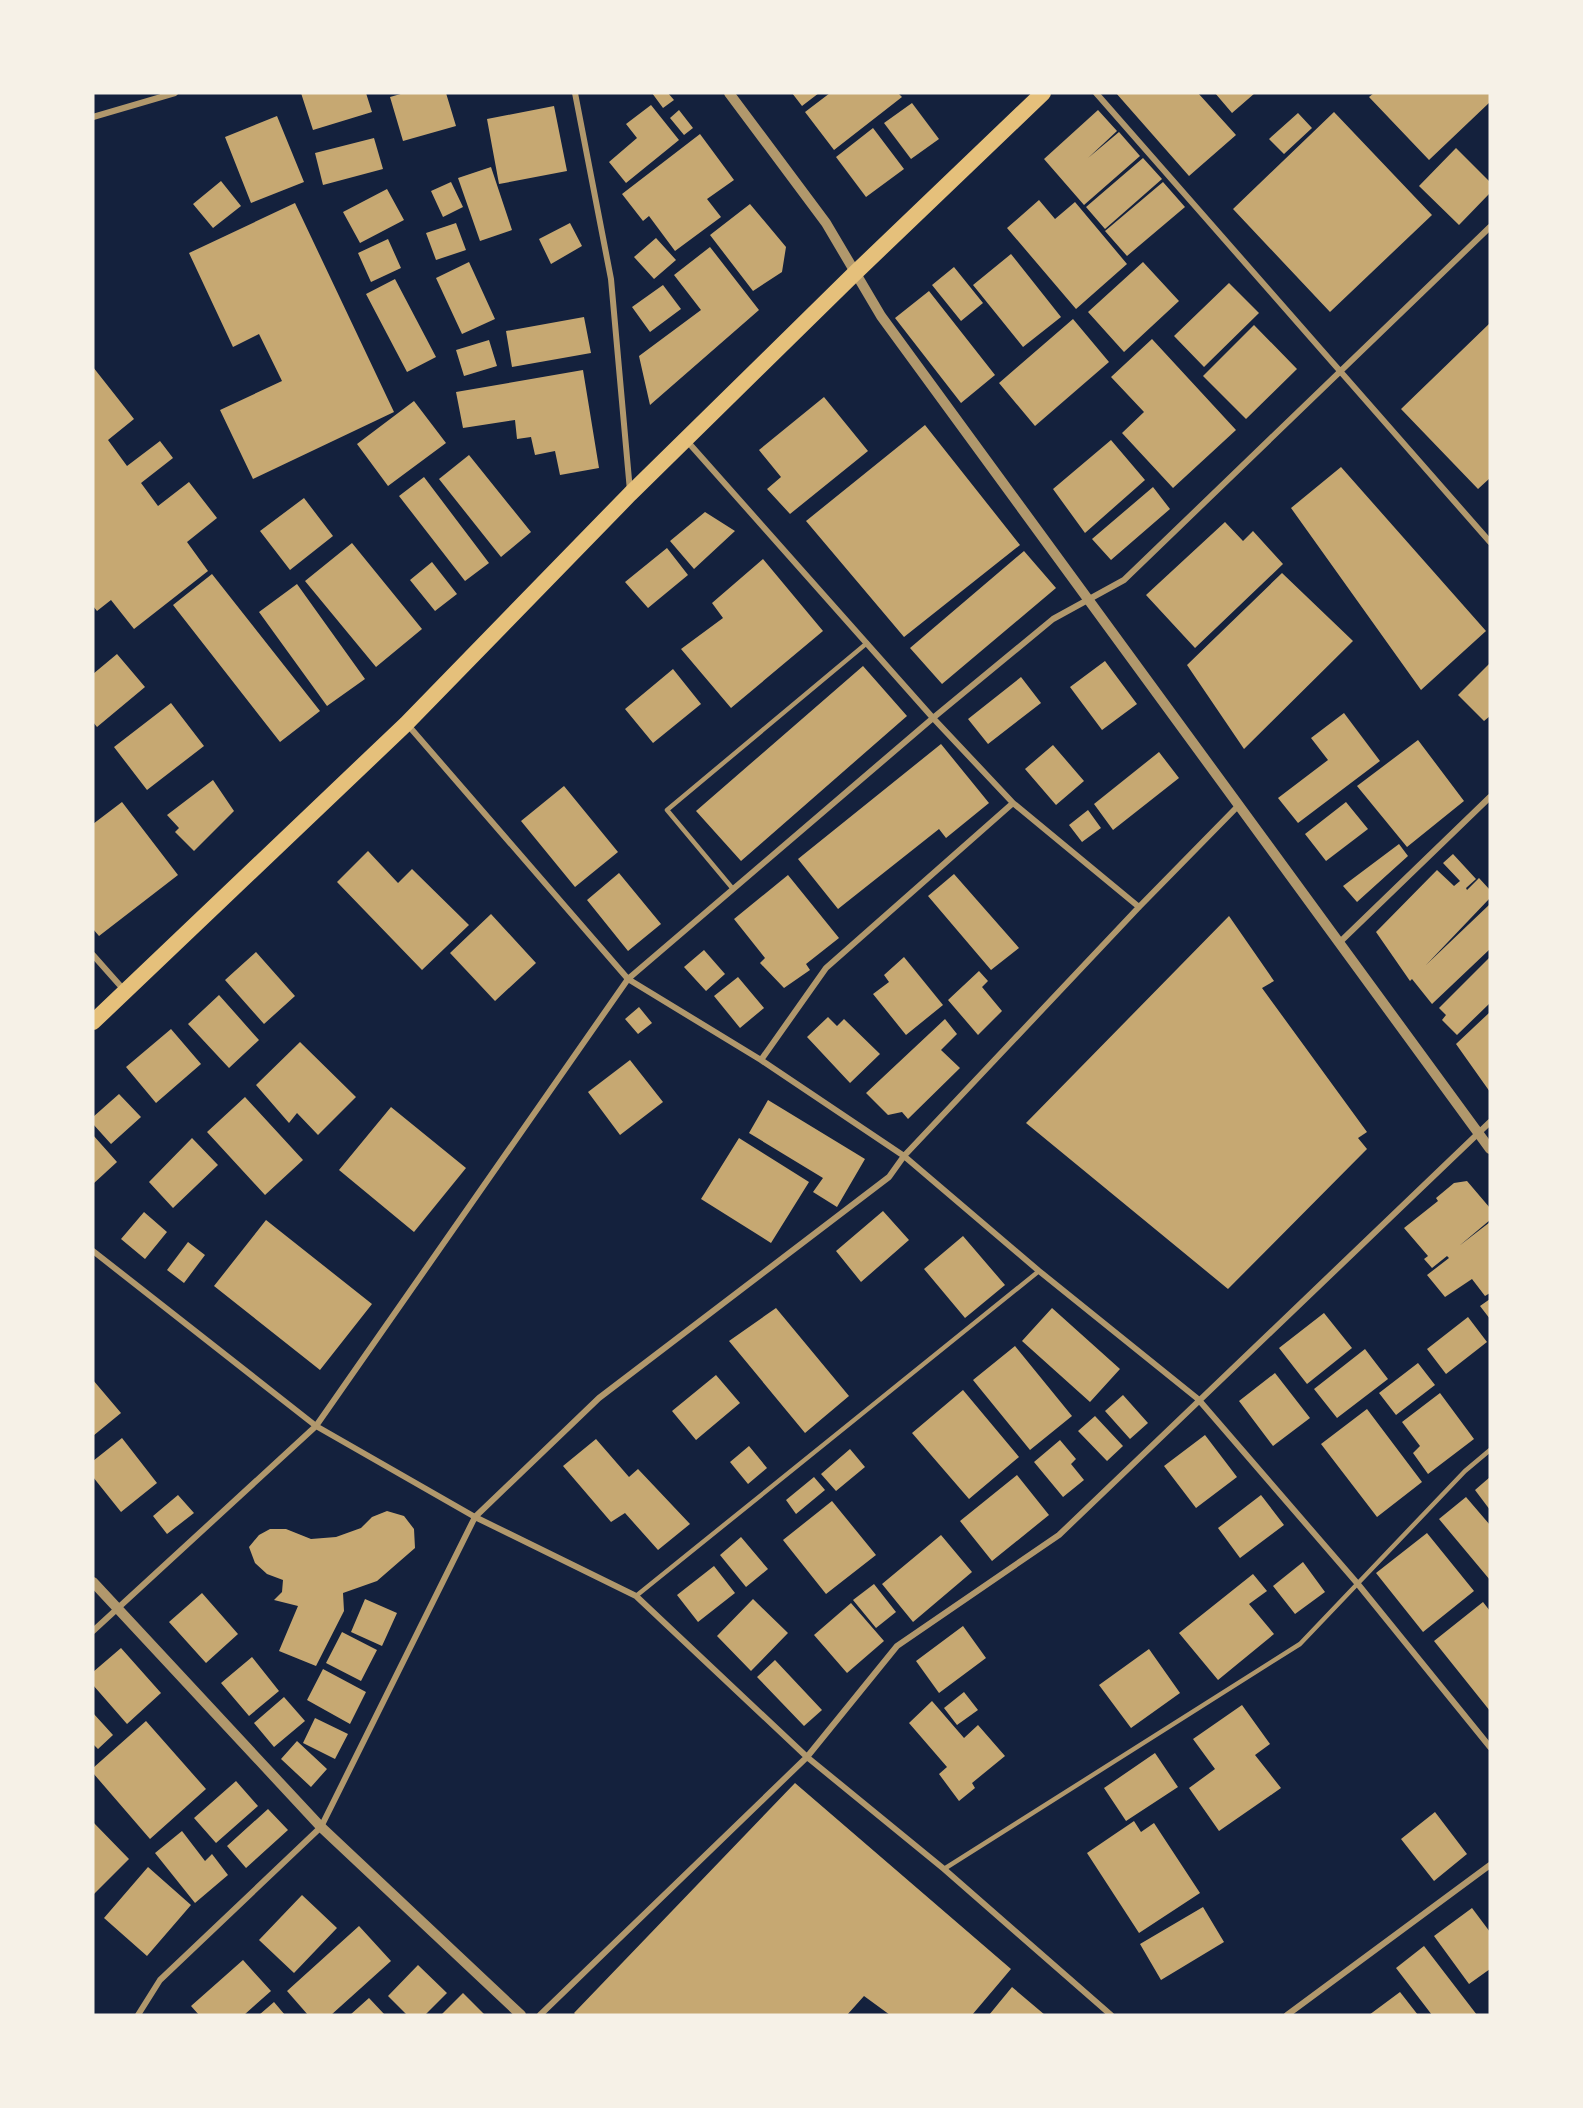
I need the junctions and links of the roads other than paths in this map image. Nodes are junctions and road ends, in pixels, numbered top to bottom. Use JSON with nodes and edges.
{"nodes":[{"id":1,"x":175,"y":93,"type":"edge"},
{"id":2,"x":575,"y":93,"type":"edge"},
{"id":3,"x":729,"y":93,"type":"edge"},
{"id":4,"x":1043,"y":93,"type":"edge"},
{"id":5,"x":1096,"y":93,"type":"edge"},
{"id":6,"x":93,"y":117,"type":"edge"},
{"id":7,"x":1490,"y":227,"type":"edge"},
{"id":8,"x":855,"y":273,"type":"junction"},
{"id":9,"x":1343,"y":372,"type":"junction"},
{"id":10,"x":686,"y":440,"type":"junction"},
{"id":11,"x":630,"y":494,"type":"junction"},
{"id":12,"x":1490,"y":542,"type":"edge"},
{"id":13,"x":1089,"y":598,"type":"junction"},
{"id":14,"x":867,"y":643,"type":"junction"},
{"id":15,"x":933,"y":718,"type":"junction"},
{"id":16,"x":406,"y":724,"type":"junction"},
{"id":17,"x":1490,"y":797,"type":"edge"},
{"id":18,"x":1013,"y":803,"type":"junction"},
{"id":19,"x":1240,"y":805,"type":"junction"},
{"id":20,"x":734,"y":889,"type":"junction"},
{"id":21,"x":1139,"y":907,"type":"junction"},
{"id":22,"x":1341,"y":942,"type":"junction"},
{"id":23,"x":93,"y":955,"type":"edge"},
{"id":24,"x":628,"y":979,"type":"junction"},
{"id":25,"x":124,"y":990,"type":"junction"},
{"id":26,"x":93,"y":1022,"type":"edge"},
{"id":27,"x":761,"y":1060,"type":"junction"},
{"id":28,"x":1490,"y":1122,"type":"edge"},
{"id":29,"x":1479,"y":1133,"type":"junction"},
{"id":30,"x":1490,"y":1149,"type":"edge"},
{"id":31,"x":904,"y":1155,"type":"junction"},
{"id":32,"x":93,"y":1251,"type":"edge"},
{"id":33,"x":1039,"y":1271,"type":"junction"},
{"id":34,"x":1198,"y":1399,"type":"junction"},
{"id":35,"x":316,"y":1426,"type":"junction"},
{"id":36,"x":1490,"y":1450,"type":"edge"},
{"id":37,"x":475,"y":1518,"type":"junction"},
{"id":38,"x":93,"y":1582,"type":"edge"},
{"id":39,"x":1357,"y":1583,"type":"junction"},
{"id":40,"x":636,"y":1596,"type":"junction"},
{"id":41,"x":116,"y":1608,"type":"junction"},
{"id":42,"x":93,"y":1630,"type":"edge"},
{"id":43,"x":1490,"y":1747,"type":"edge"},
{"id":44,"x":807,"y":1757,"type":"junction"},
{"id":45,"x":321,"y":1827,"type":"junction"},
{"id":46,"x":1490,"y":1865,"type":"edge"},
{"id":47,"x":944,"y":1869,"type":"junction"},
{"id":48,"x":138,"y":2015,"type":"edge"},
{"id":49,"x":521,"y":2015,"type":"edge"},
{"id":50,"x":540,"y":2015,"type":"edge"},
{"id":51,"x":1111,"y":2015,"type":"edge"},
{"id":52,"x":1287,"y":2015,"type":"edge"}],
"edges":[{"from":1,"to":6,"type":"street"},
{"from":2,"to":11,"type":"street"},
{"from":3,"to":8,"type":"street"},
{"from":4,"to":8,"type":"highway"},
{"from":5,"to":9,"type":"street"},
{"from":7,"to":9,"type":"street"},
{"from":8,"to":10,"type":"highway"},
{"from":8,"to":13,"type":"street"},
{"from":9,"to":12,"type":"street"},
{"from":9,"to":13,"type":"street"},
{"from":10,"to":11,"type":"highway"},
{"from":10,"to":14,"type":"street"},
{"from":11,"to":16,"type":"highway"},
{"from":13,"to":15,"type":"street"},
{"from":13,"to":19,"type":"street"},
{"from":14,"to":15,"type":"street"},
{"from":14,"to":20,"type":"lane"},
{"from":15,"to":18,"type":"street"},
{"from":15,"to":20,"type":"street"},
{"from":16,"to":24,"type":"street"},
{"from":16,"to":25,"type":"highway"},
{"from":17,"to":22,"type":"street"},
{"from":18,"to":21,"type":"street"},
{"from":18,"to":27,"type":"street"},
{"from":19,"to":21,"type":"street"},
{"from":19,"to":22,"type":"street"},
{"from":20,"to":24,"type":"street"},
{"from":21,"to":31,"type":"street"},
{"from":22,"to":29,"type":"street"},
{"from":23,"to":25,"type":"street"},
{"from":24,"to":27,"type":"street"},
{"from":24,"to":35,"type":"street"},
{"from":25,"to":26,"type":"highway"},
{"from":27,"to":31,"type":"street"},
{"from":28,"to":29,"type":"street"},
{"from":29,"to":30,"type":"street"},
{"from":29,"to":34,"type":"street"},
{"from":31,"to":33,"type":"street"},
{"from":31,"to":37,"type":"street"},
{"from":32,"to":35,"type":"street"},
{"from":33,"to":34,"type":"street"},
{"from":33,"to":40,"type":"lane"},
{"from":34,"to":39,"type":"street"},
{"from":34,"to":44,"type":"street"},
{"from":35,"to":37,"type":"street"},
{"from":35,"to":41,"type":"street"},
{"from":36,"to":39,"type":"lane"},
{"from":37,"to":40,"type":"street"},
{"from":37,"to":45,"type":"street"},
{"from":38,"to":41,"type":"street"},
{"from":39,"to":43,"type":"street"},
{"from":39,"to":47,"type":"lane"},
{"from":40,"to":44,"type":"street"},
{"from":41,"to":42,"type":"street"},
{"from":41,"to":45,"type":"street"},
{"from":44,"to":47,"type":"street"},
{"from":44,"to":50,"type":"street"},
{"from":45,"to":48,"type":"street"},
{"from":45,"to":49,"type":"street"},
{"from":46,"to":52,"type":"street"},
{"from":47,"to":51,"type":"street"}]}
